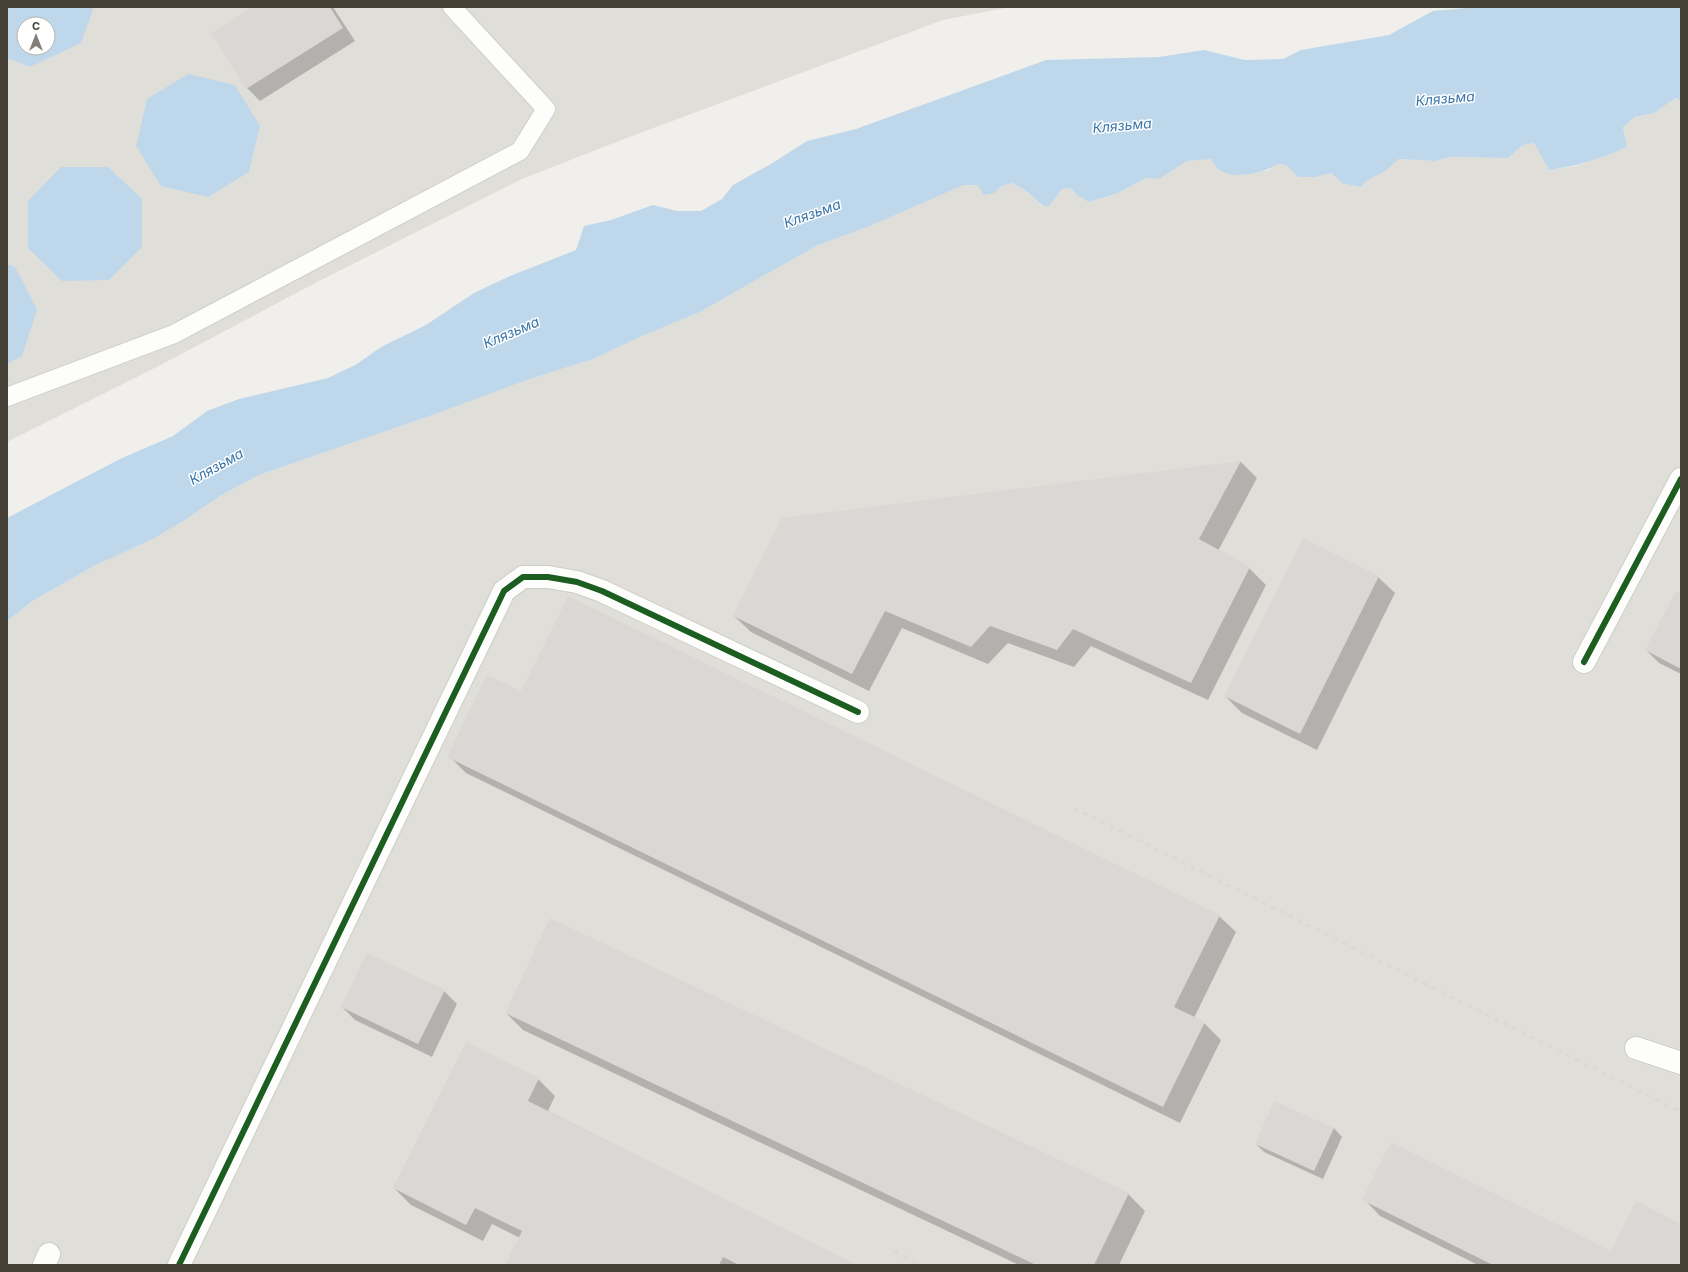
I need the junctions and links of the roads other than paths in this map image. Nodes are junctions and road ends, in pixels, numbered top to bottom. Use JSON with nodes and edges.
{"nodes":[{"id":1,"x":452,"y":7,"type":"edge"},
{"id":2,"x":7,"y":397,"type":"edge"},
{"id":3,"x":1681,"y":479,"type":"edge"},
{"id":4,"x":1584,"y":662,"type":"dead end"},
{"id":5,"x":858,"y":712,"type":"dead end"},
{"id":6,"x":1636,"y":1048,"type":"dead end"},
{"id":7,"x":1681,"y":1063,"type":"edge"},
{"id":8,"x":179,"y":1265,"type":"edge"}],
"edges":[{"from":1,"to":2,"type":"lane"},
{"from":3,"to":4,"type":"street"},
{"from":5,"to":8,"type":"street"},
{"from":6,"to":7,"type":"street"}]}
